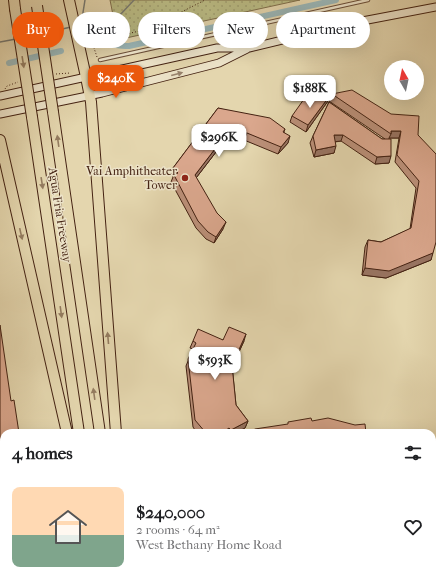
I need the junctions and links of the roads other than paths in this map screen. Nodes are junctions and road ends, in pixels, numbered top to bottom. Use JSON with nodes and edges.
{"nodes":[{"id":1,"x":368,"y":0,"type":"edge"},
{"id":2,"x":69,"y":1,"type":"edge"},
{"id":3,"x":37,"y":3,"type":"edge"},
{"id":4,"x":15,"y":5,"type":"edge"},
{"id":5,"x":436,"y":8,"type":"edge"},
{"id":6,"x":268,"y":43,"type":"edge"},
{"id":7,"x":217,"y":48,"type":"edge"},
{"id":8,"x":248,"y":48,"type":"edge"},
{"id":9,"x":100,"y":60,"type":"dead end"},
{"id":10,"x":86,"y":77,"type":"junction"},
{"id":11,"x":89,"y":95,"type":"junction"},
{"id":12,"x":0,"y":96,"type":"edge"},
{"id":13,"x":0,"y":114,"type":"edge"},
{"id":14,"x":0,"y":140,"type":"edge"},
{"id":15,"x":66,"y":429,"type":"edge"},
{"id":16,"x":78,"y":429,"type":"edge"},
{"id":17,"x":99,"y":429,"type":"edge"},
{"id":18,"x":116,"y":429,"type":"edge"}],
"edges":[{"from":1,"to":9,"type":"lane"},
{"from":2,"to":10,"type":"highway"},
{"from":17,"to":3,"type":"highway","name":"Agua Fria Freeway","one_way":true,"bridge":true},
{"from":4,"to":16,"type":"highway","name":"Agua Fria Freeway","one_way":true,"bridge":true},
{"from":5,"to":6,"type":"main road"},
{"from":7,"to":10,"type":"main road"},
{"from":11,"to":8,"type":"main road","one_way":true},
{"from":10,"to":11,"type":"highway"},
{"from":10,"to":12,"type":"main road"},
{"from":11,"to":13,"type":"main road"},
{"from":18,"to":11,"type":"highway","one_way":true},
{"from":14,"to":15,"type":"highway","one_way":true}]}
